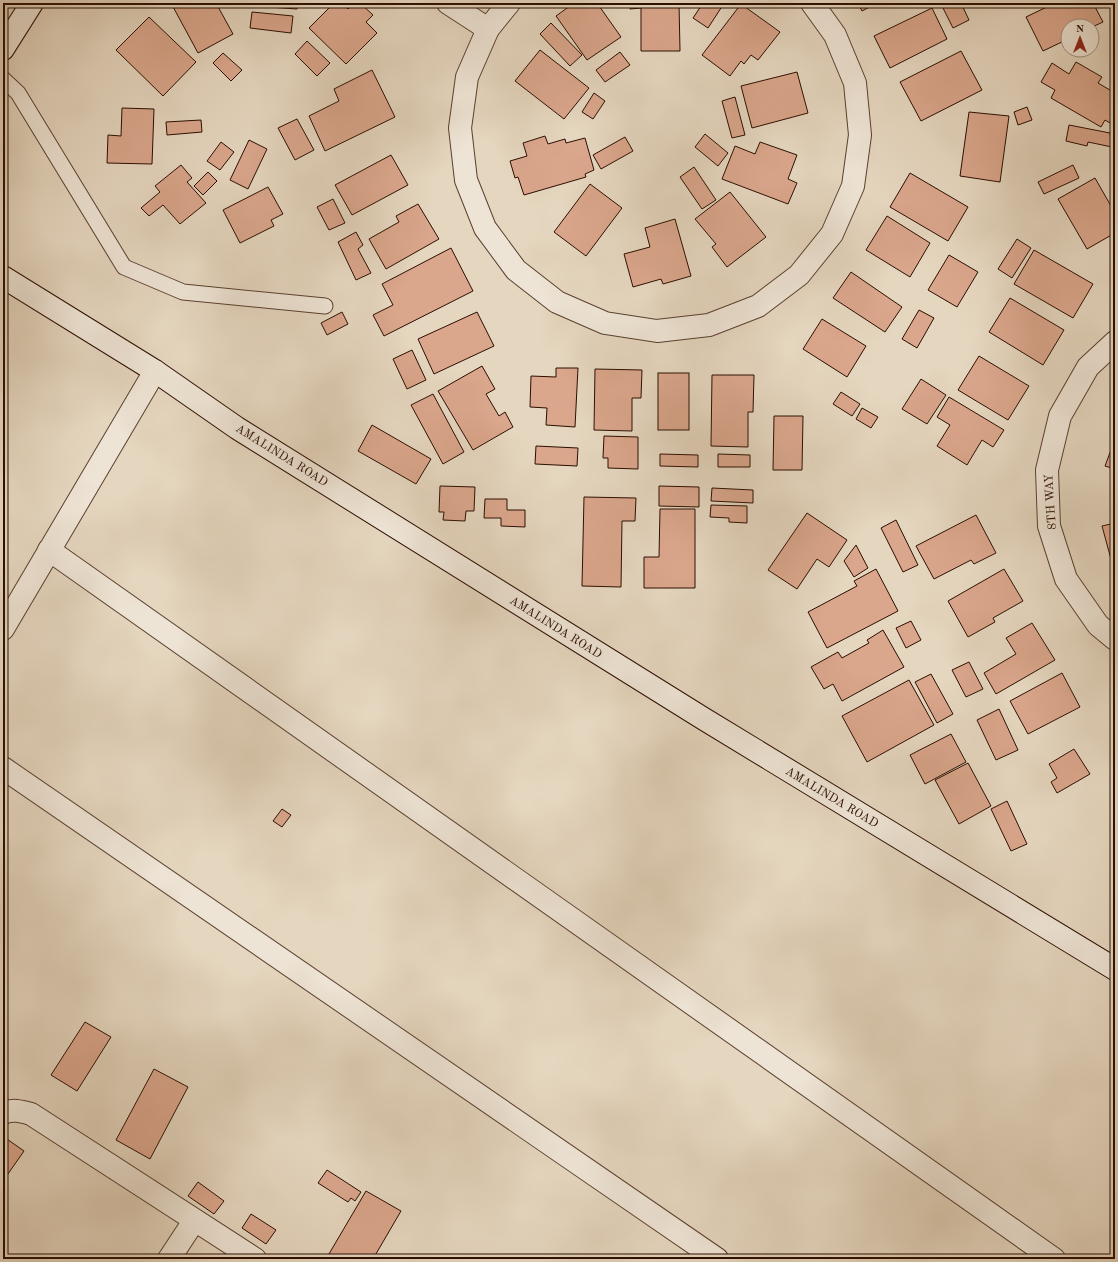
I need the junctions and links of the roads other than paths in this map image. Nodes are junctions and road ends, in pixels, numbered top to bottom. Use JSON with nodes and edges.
{"nodes":[{"id":1,"x":32,"y":3,"type":"edge"},
{"id":2,"x":448,"y":3,"type":"edge"},
{"id":3,"x":509,"y":3,"type":"edge"},
{"id":4,"x":812,"y":3,"type":"edge"},
{"id":5,"x":488,"y":29,"type":"junction"},
{"id":6,"x":3,"y":49,"type":"edge"},
{"id":7,"x":3,"y":79,"type":"edge"},
{"id":8,"x":3,"y":277,"type":"edge"},
{"id":9,"x":325,"y":306,"type":"dead end"},
{"id":10,"x":1115,"y":342,"type":"edge"},
{"id":11,"x":155,"y":371,"type":"junction"},
{"id":12,"x":49,"y":550,"type":"junction"},
{"id":13,"x":3,"y":629,"type":"edge"},
{"id":14,"x":1115,"y":639,"type":"edge"},
{"id":15,"x":3,"y":768,"type":"edge"},
{"id":16,"x":1115,"y":969,"type":"edge"},
{"id":17,"x":3,"y":1113,"type":"edge"},
{"id":18,"x":194,"y":1220,"type":"junction"},
{"id":19,"x":169,"y":1259,"type":"edge"},
{"id":20,"x":255,"y":1259,"type":"edge"},
{"id":21,"x":717,"y":1259,"type":"edge"},
{"id":22,"x":1054,"y":1259,"type":"edge"}],
"edges":[{"from":1,"to":6,"type":"street"},
{"from":2,"to":5,"type":"street"},
{"from":3,"to":5,"type":"street"},
{"from":4,"to":5,"type":"street"},
{"from":7,"to":9,"type":"lane"},
{"from":8,"to":11,"type":"street","name":"AMALINDA ROAD"},
{"from":10,"to":14,"type":"street","name":"8TH WAY"},
{"from":11,"to":12,"type":"street"},
{"from":11,"to":16,"type":"street","name":"AMALINDA ROAD"},
{"from":12,"to":13,"type":"street"},
{"from":12,"to":22,"type":"street"},
{"from":15,"to":21,"type":"street"},
{"from":17,"to":18,"type":"street"},
{"from":18,"to":19,"type":"street"},
{"from":18,"to":20,"type":"street"}]}
